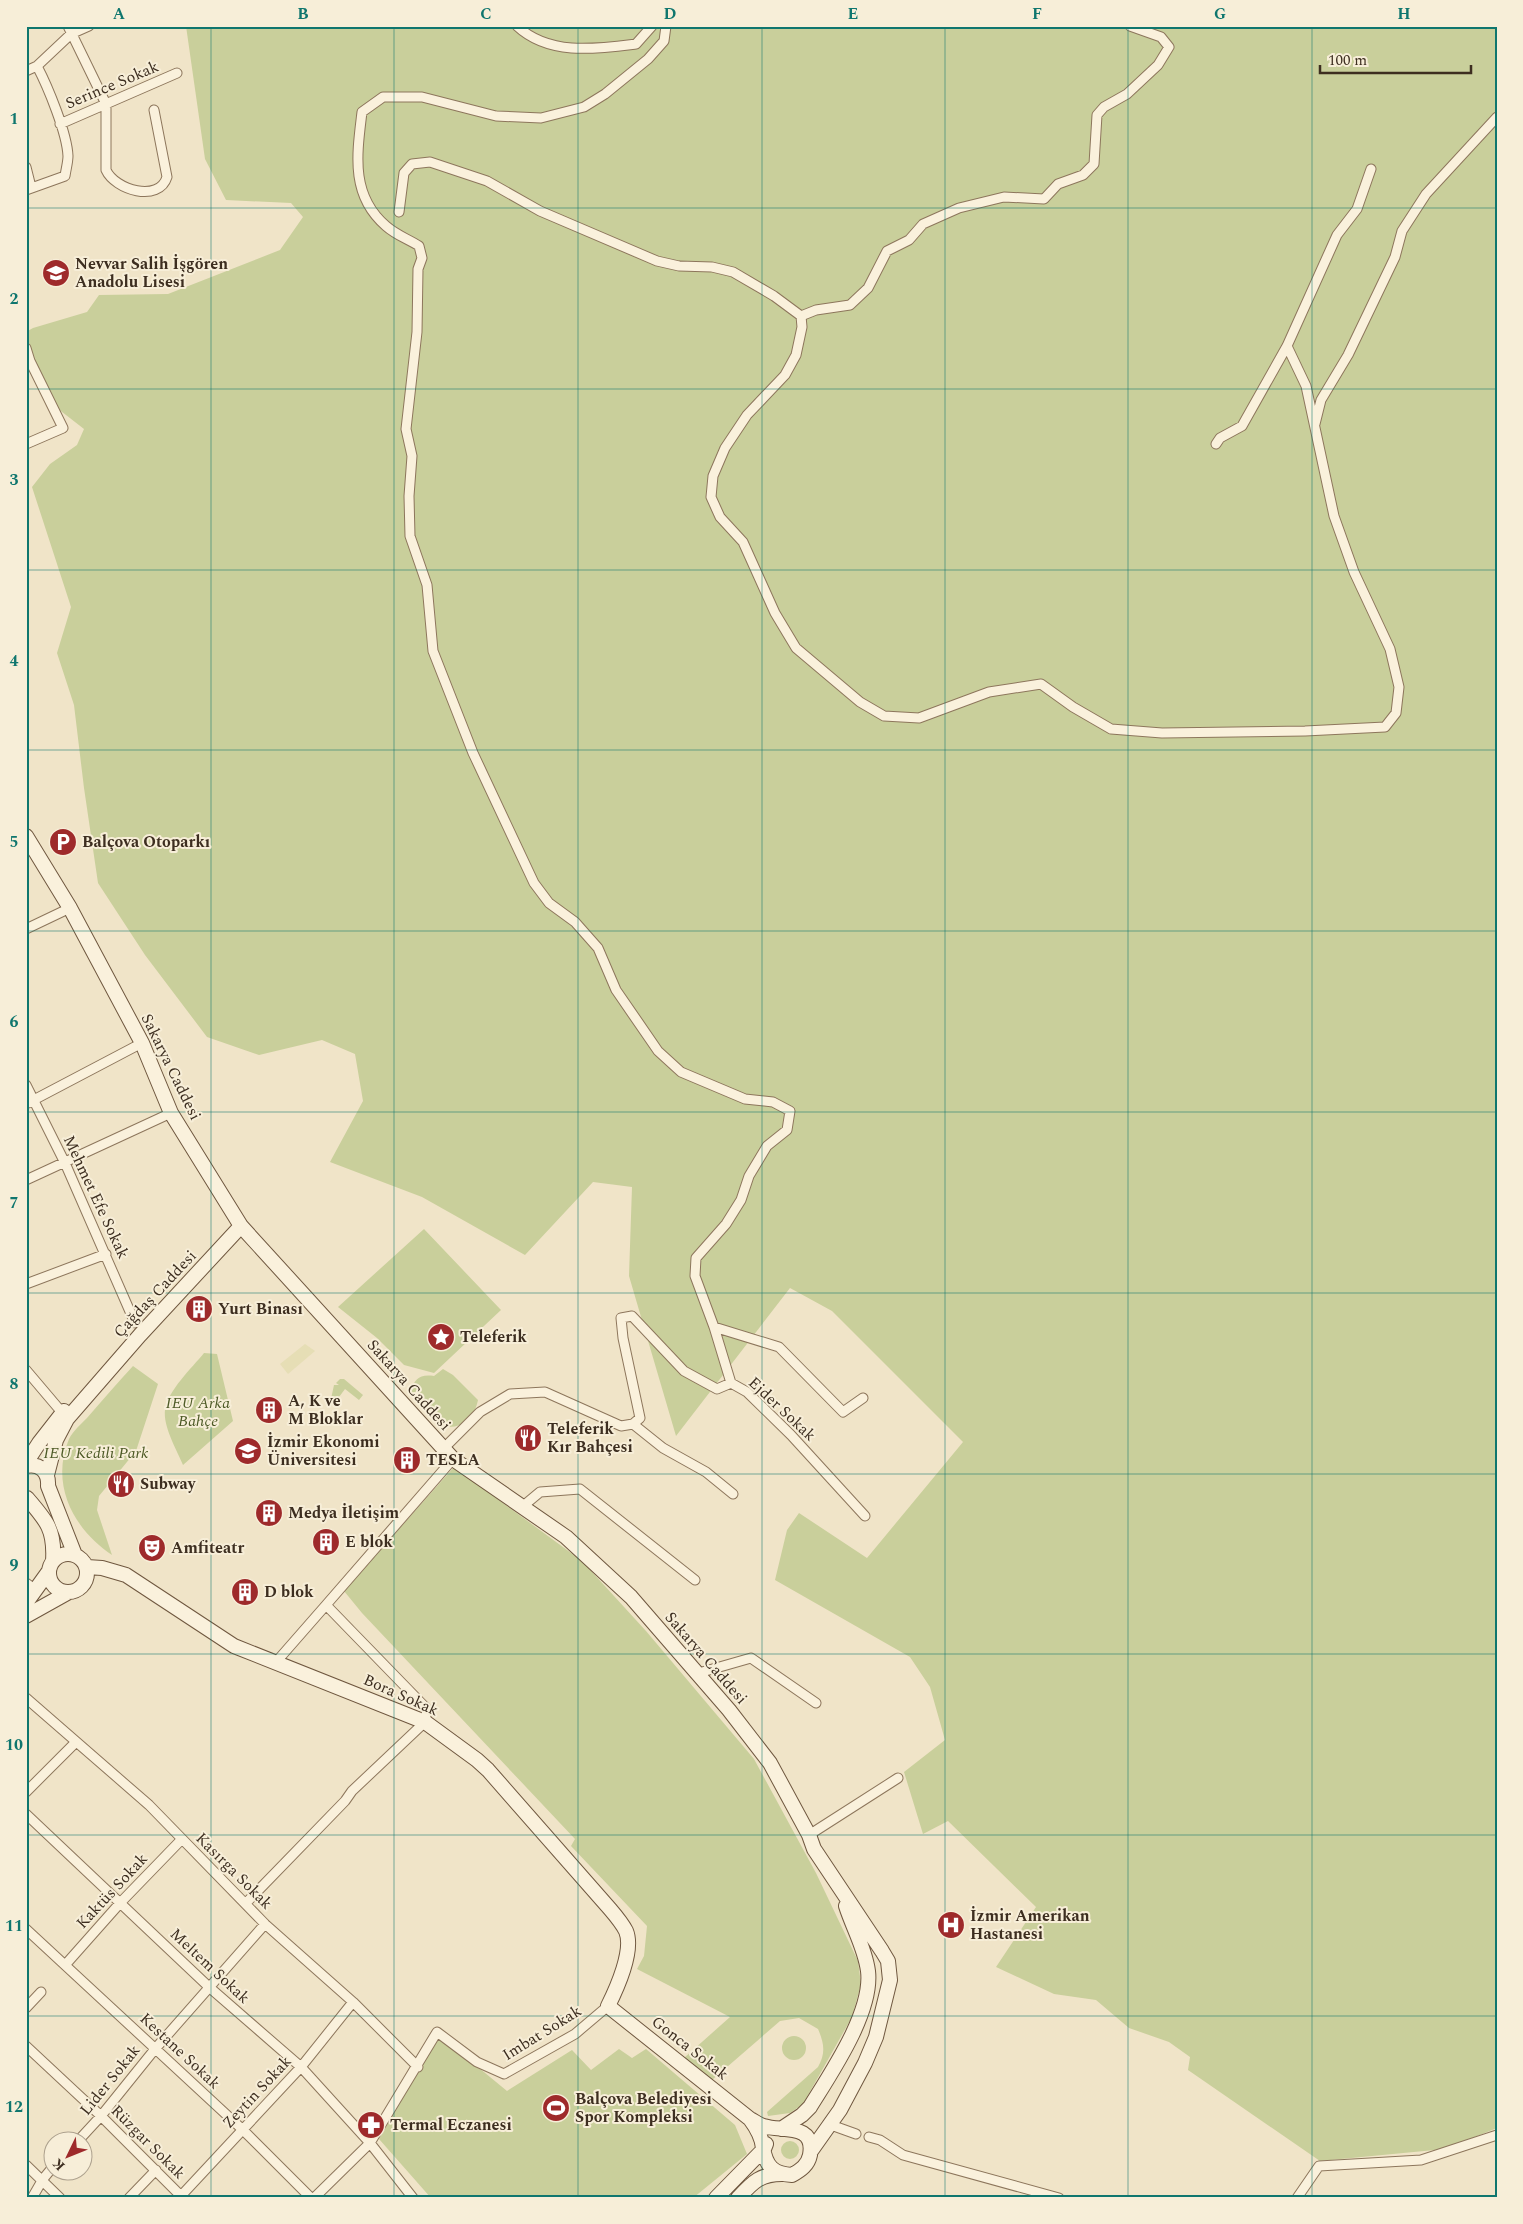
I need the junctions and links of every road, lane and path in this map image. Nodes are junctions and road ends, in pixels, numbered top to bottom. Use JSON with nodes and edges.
{"nodes":[{"id":1,"x":89,"y":26,"type":"edge"},
{"id":2,"x":517,"y":26,"type":"edge"},
{"id":3,"x":652,"y":26,"type":"edge"},
{"id":4,"x":666,"y":26,"type":"edge"},
{"id":5,"x":1130,"y":26,"type":"edge"},
{"id":6,"x":69,"y":30,"type":"edge"},
{"id":7,"x":38,"y":66,"type":"junction"},
{"id":8,"x":26,"y":71,"type":"edge"},
{"id":9,"x":177,"y":74,"type":"dead end"},
{"id":10,"x":106,"y":104,"type":"junction"},
{"id":11,"x":154,"y":110,"type":"dead end"},
{"id":12,"x":1497,"y":116,"type":"edge"},
{"id":13,"x":60,"y":124,"type":"junction"},
{"id":14,"x":26,"y":167,"type":"edge"},
{"id":15,"x":1371,"y":168,"type":"dead end"},
{"id":16,"x":29,"y":188,"type":"edge"},
{"id":17,"x":398,"y":212,"type":"dead end"},
{"id":18,"x":801,"y":316,"type":"junction"},
{"id":19,"x":1287,"y":346,"type":"junction"},
{"id":20,"x":26,"y":348,"type":"edge"},
{"id":21,"x":28,"y":362,"type":"edge"},
{"id":22,"x":1314,"y":427,"type":"junction"},
{"id":23,"x":26,"y":444,"type":"edge"},
{"id":24,"x":1216,"y":444,"type":"dead end"},
{"id":25,"x":26,"y":836,"type":"edge"},
{"id":26,"x":70,"y":908,"type":"junction"},
{"id":27,"x":26,"y":929,"type":"edge"},
{"id":28,"x":142,"y":1043,"type":"junction"},
{"id":29,"x":26,"y":1085,"type":"edge"},
{"id":30,"x":30,"y":1102,"type":"edge"},
{"id":31,"x":171,"y":1113,"type":"junction"},
{"id":32,"x":65,"y":1163,"type":"junction"},
{"id":33,"x":26,"y":1180,"type":"edge"},
{"id":34,"x":241,"y":1226,"type":"junction"},
{"id":35,"x":106,"y":1254,"type":"junction"},
{"id":36,"x":26,"y":1284,"type":"edge"},
{"id":37,"x":135,"y":1323,"type":"dead end"},
{"id":38,"x":714,"y":1327,"type":"junction"},
{"id":39,"x":26,"y":1370,"type":"edge"},
{"id":40,"x":731,"y":1383,"type":"junction"},
{"id":41,"x":863,"y":1398,"type":"dead end"},
{"id":42,"x":64,"y":1416,"type":"junction"},
{"id":43,"x":633,"y":1424,"type":"junction"},
{"id":44,"x":448,"y":1454,"type":"junction"},
{"id":45,"x":26,"y":1464,"type":"edge"},
{"id":46,"x":48,"y":1481,"type":"junction"},
{"id":47,"x":733,"y":1494,"type":"dead end"},
{"id":48,"x":27,"y":1498,"type":"edge"},
{"id":49,"x":522,"y":1507,"type":"junction"},
{"id":50,"x":865,"y":1516,"type":"dead end"},
{"id":51,"x":75,"y":1555,"type":"junction"},
{"id":52,"x":51,"y":1566,"type":"junction"},
{"id":53,"x":87,"y":1568,"type":"junction"},
{"id":54,"x":695,"y":1580,"type":"dead end"},
{"id":55,"x":31,"y":1586,"type":"edge"},
{"id":56,"x":69,"y":1592,"type":"junction"},
{"id":57,"x":26,"y":1603,"type":"edge"},
{"id":58,"x":326,"y":1605,"type":"junction"},
{"id":59,"x":26,"y":1616,"type":"edge"},
{"id":60,"x":276,"y":1662,"type":"junction"},
{"id":61,"x":695,"y":1674,"type":"junction"},
{"id":62,"x":26,"y":1698,"type":"edge"},
{"id":63,"x":816,"y":1703,"type":"dead end"},
{"id":64,"x":425,"y":1722,"type":"junction"},
{"id":65,"x":76,"y":1742,"type":"junction"},
{"id":66,"x":898,"y":1778,"type":"dead end"},
{"id":67,"x":26,"y":1792,"type":"edge"},
{"id":68,"x":26,"y":1814,"type":"edge"},
{"id":69,"x":809,"y":1835,"type":"junction"},
{"id":70,"x":182,"y":1839,"type":"junction"},
{"id":71,"x":842,"y":1893,"type":"junction"},
{"id":72,"x":120,"y":1902,"type":"junction"},
{"id":73,"x":246,"y":1903,"type":"junction"},
{"id":74,"x":265,"y":1924,"type":"junction"},
{"id":75,"x":26,"y":1929,"type":"edge"},
{"id":76,"x":66,"y":1964,"type":"junction"},
{"id":77,"x":209,"y":1987,"type":"junction"},
{"id":78,"x":41,"y":1992,"type":"dead end"},
{"id":79,"x":353,"y":2002,"type":"junction"},
{"id":80,"x":608,"y":2006,"type":"junction"},
{"id":81,"x":26,"y":2008,"type":"edge"},
{"id":82,"x":26,"y":2046,"type":"edge"},
{"id":83,"x":154,"y":2048,"type":"junction"},
{"id":84,"x":301,"y":2067,"type":"junction"},
{"id":85,"x":418,"y":2067,"type":"junction"},
{"id":86,"x":101,"y":2116,"type":"junction"},
{"id":87,"x":750,"y":2119,"type":"junction"},
{"id":88,"x":831,"y":2125,"type":"junction"},
{"id":89,"x":784,"y":2128,"type":"junction"},
{"id":90,"x":243,"y":2130,"type":"junction"},
{"id":91,"x":86,"y":2132,"type":"edge"},
{"id":92,"x":856,"y":2134,"type":"dead end"},
{"id":93,"x":1497,"y":2135,"type":"edge"},
{"id":94,"x":869,"y":2136,"type":"dead end"},
{"id":95,"x":370,"y":2143,"type":"junction"},
{"id":96,"x":764,"y":2149,"type":"junction"},
{"id":97,"x":811,"y":2151,"type":"junction"},
{"id":98,"x":26,"y":2165,"type":"edge"},
{"id":99,"x":156,"y":2170,"type":"junction"},
{"id":100,"x":783,"y":2174,"type":"junction"},
{"id":101,"x":42,"y":2178,"type":"edge"},
{"id":102,"x":42,"y":2181,"type":"edge"},
{"id":103,"x":46,"y":2182,"type":"edge"},
{"id":104,"x":181,"y":2197,"type":"edge"},
{"id":105,"x":316,"y":2197,"type":"edge"},
{"id":106,"x":32,"y":2198,"type":"edge"},
{"id":107,"x":60,"y":2198,"type":"edge"},
{"id":108,"x":129,"y":2198,"type":"edge"},
{"id":109,"x":413,"y":2198,"type":"edge"},
{"id":110,"x":716,"y":2198,"type":"edge"},
{"id":111,"x":738,"y":2198,"type":"edge"},
{"id":112,"x":1060,"y":2198,"type":"edge"},
{"id":113,"x":1298,"y":2198,"type":"edge"}],
"edges":[{"from":1,"to":6,"type":"street"},
{"from":2,"to":3,"type":"street"},
{"from":4,"to":38,"type":"street"},
{"from":5,"to":18,"type":"street"},
{"from":6,"to":7,"type":"street"},
{"from":6,"to":10,"type":"street"},
{"from":7,"to":8,"type":"street"},
{"from":7,"to":13,"type":"street"},
{"from":9,"to":10,"type":"street","name":"Serince Sokak"},
{"from":10,"to":11,"type":"street"},
{"from":10,"to":13,"type":"street","name":"Serince Sokak"},
{"from":12,"to":22,"type":"street"},
{"from":13,"to":16,"type":"street"},
{"from":14,"to":16,"type":"street"},
{"from":15,"to":19,"type":"street"},
{"from":17,"to":18,"type":"street"},
{"from":18,"to":22,"type":"street"},
{"from":19,"to":22,"type":"street"},
{"from":19,"to":24,"type":"street"},
{"from":20,"to":21,"type":"street"},
{"from":21,"to":23,"type":"street"},
{"from":25,"to":26,"type":"main road","name":"Sakarya Caddesi"},
{"from":26,"to":27,"type":"street"},
{"from":26,"to":28,"type":"main road","name":"Sakarya Caddesi"},
{"from":28,"to":30,"type":"street"},
{"from":28,"to":31,"type":"main road","name":"Sakarya Caddesi"},
{"from":29,"to":30,"type":"street","name":"Mehmet Efe Sokak"},
{"from":30,"to":32,"type":"street","name":"Mehmet Efe Sokak"},
{"from":31,"to":32,"type":"street"},
{"from":31,"to":34,"type":"main road","name":"Sakarya Caddesi"},
{"from":32,"to":33,"type":"street"},
{"from":32,"to":35,"type":"street","name":"Mehmet Efe Sokak"},
{"from":34,"to":42,"type":"main road","name":"Çağdaş Caddesi"},
{"from":34,"to":44,"type":"main road","name":"Sakarya Caddesi"},
{"from":35,"to":36,"type":"street"},
{"from":35,"to":37,"type":"street","name":"Mehmet Efe Sokak"},
{"from":38,"to":40,"type":"street"},
{"from":38,"to":41,"type":"street"},
{"from":39,"to":42,"type":"street"},
{"from":40,"to":43,"type":"street","name":"Ejder Sokak"},
{"from":40,"to":50,"type":"street","name":"Ejder Sokak"},
{"from":42,"to":45,"type":"main road","name":"Çağdaş Caddesi"},
{"from":42,"to":46,"type":"main road","name":"Çağdaş Caddesi"},
{"from":43,"to":44,"type":"street"},
{"from":43,"to":47,"type":"street"},
{"from":44,"to":49,"type":"main road","name":"Sakarya Caddesi"},
{"from":44,"to":58,"type":"street"},
{"from":45,"to":46,"type":"main road","name":"Çağdaş Caddesi"},
{"from":46,"to":48,"type":"main road"},
{"from":46,"to":51,"type":"main road"},
{"from":48,"to":52,"type":"main road"},
{"from":49,"to":54,"type":"street"},
{"from":49,"to":61,"type":"main road","name":"Sakarya Caddesi"},
{"from":51,"to":52,"type":"main road"},
{"from":51,"to":53,"type":"main road"},
{"from":52,"to":55,"type":"main road"},
{"from":52,"to":56,"type":"main road"},
{"from":53,"to":56,"type":"main road"},
{"from":53,"to":60,"type":"main road","name":"Bora Sokak"},
{"from":55,"to":57,"type":"main road"},
{"from":56,"to":59,"type":"main road"},
{"from":58,"to":60,"type":"street"},
{"from":58,"to":64,"type":"street"},
{"from":60,"to":64,"type":"main road","name":"Bora Sokak"},
{"from":61,"to":63,"type":"street"},
{"from":61,"to":69,"type":"main road","name":"Sakarya Caddesi"},
{"from":62,"to":65,"type":"street","name":"Kasırga Sokak"},
{"from":64,"to":73,"type":"street"},
{"from":64,"to":80,"type":"main road","name":"Bora Sokak"},
{"from":65,"to":67,"type":"street"},
{"from":65,"to":70,"type":"street","name":"Kasırga Sokak"},
{"from":66,"to":69,"type":"street"},
{"from":68,"to":72,"type":"street","name":"Meltem Sokak"},
{"from":69,"to":71,"type":"main road","name":"Sakarya Caddesi"},
{"from":70,"to":72,"type":"street","name":"Kaktüs Sokak"},
{"from":70,"to":73,"type":"street","name":"Kasırga Sokak"},
{"from":71,"to":88,"type":"main road","name":"Sakarya Caddesi"},
{"from":71,"to":89,"type":"main road","name":"Sakarya Caddesi"},
{"from":72,"to":76,"type":"street","name":"Kaktüs Sokak"},
{"from":72,"to":77,"type":"street","name":"Meltem Sokak"},
{"from":73,"to":74,"type":"street","name":"Kasırga Sokak"},
{"from":74,"to":77,"type":"street","name":"Lider Sokak"},
{"from":74,"to":79,"type":"street","name":"Kasırga Sokak"},
{"from":75,"to":76,"type":"street","name":"Kestane Sokak"},
{"from":76,"to":83,"type":"street","name":"Kestane Sokak"},
{"from":77,"to":83,"type":"street","name":"Lider Sokak"},
{"from":77,"to":84,"type":"street","name":"Meltem Sokak"},
{"from":78,"to":81,"type":"street"},
{"from":79,"to":84,"type":"street","name":"Zeytin Sokak"},
{"from":79,"to":85,"type":"street","name":"Kasırga Sokak"},
{"from":80,"to":85,"type":"street","name":"Imbat Sokak"},
{"from":80,"to":87,"type":"main road","name":"Gonca Sokak"},
{"from":82,"to":86,"type":"street","name":"Rüzgar Sokak"},
{"from":83,"to":86,"type":"street","name":"Lider Sokak"},
{"from":83,"to":90,"type":"street","name":"Kestane Sokak"},
{"from":84,"to":90,"type":"street","name":"Zeytin Sokak"},
{"from":84,"to":95,"type":"street","name":"Meltem Sokak"},
{"from":85,"to":95,"type":"street","name":"Imbat Sokak"},
{"from":86,"to":91,"type":"street","name":"Lider Sokak"},
{"from":86,"to":99,"type":"street","name":"Rüzgar Sokak"},
{"from":87,"to":89,"type":"main road"},
{"from":87,"to":96,"type":"main road"},
{"from":88,"to":92,"type":"street"},
{"from":88,"to":97,"type":"main road","name":"Sakarya Caddesi"},
{"from":89,"to":96,"type":"main road"},
{"from":89,"to":97,"type":"main road"},
{"from":90,"to":104,"type":"street","name":"Zeytin Sokak"},
{"from":90,"to":105,"type":"street","name":"Kestane Sokak"},
{"from":93,"to":113,"type":"street"},
{"from":94,"to":112,"type":"street"},
{"from":95,"to":105,"type":"street","name":"Imbat Sokak"},
{"from":95,"to":109,"type":"street","name":"Meltem Sokak"},
{"from":96,"to":100,"type":"main road"},
{"from":96,"to":110,"type":"main road"},
{"from":97,"to":100,"type":"main road"},
{"from":98,"to":101,"type":"street"},
{"from":99,"to":104,"type":"street","name":"Rüzgar Sokak"},
{"from":99,"to":108,"type":"street"},
{"from":100,"to":111,"type":"main road"},
{"from":102,"to":106,"type":"street"},
{"from":103,"to":107,"type":"street"}]}
